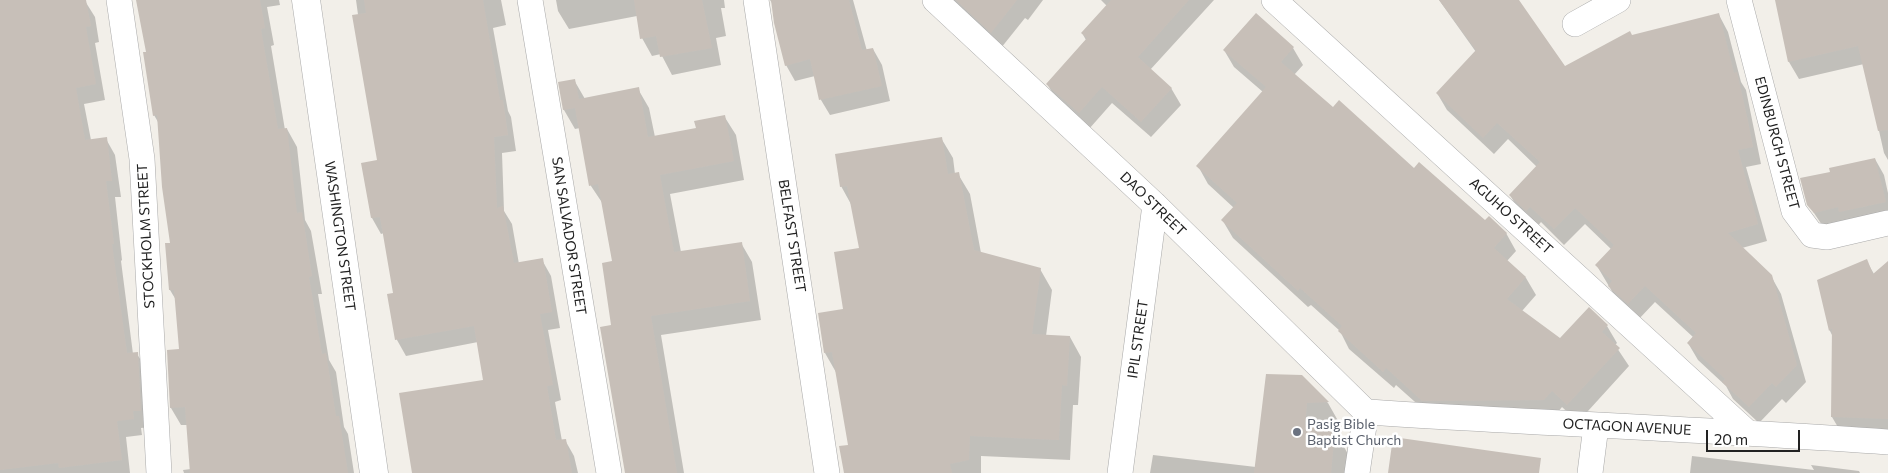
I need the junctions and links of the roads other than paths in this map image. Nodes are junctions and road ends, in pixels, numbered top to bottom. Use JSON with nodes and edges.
{"nodes":[{"id":1,"x":119,"y":0,"type":"edge"},
{"id":2,"x":306,"y":0,"type":"edge"},
{"id":3,"x":530,"y":0,"type":"edge"},
{"id":4,"x":756,"y":0,"type":"edge"},
{"id":5,"x":935,"y":0,"type":"edge"},
{"id":6,"x":1274,"y":0,"type":"edge"},
{"id":7,"x":1618,"y":0,"type":"edge"},
{"id":8,"x":1739,"y":0,"type":"edge"},
{"id":9,"x":1575,"y":24,"type":"dead end"},
{"id":10,"x":1155,"y":205,"type":"junction"},
{"id":11,"x":1888,"y":223,"type":"edge"},
{"id":12,"x":1366,"y":412,"type":"junction"},
{"id":13,"x":1596,"y":426,"type":"junction"},
{"id":14,"x":1748,"y":433,"type":"junction"},
{"id":15,"x":1888,"y":442,"type":"edge"},
{"id":16,"x":159,"y":473,"type":"edge"},
{"id":17,"x":374,"y":473,"type":"edge"},
{"id":18,"x":609,"y":473,"type":"edge"},
{"id":19,"x":827,"y":473,"type":"edge"},
{"id":20,"x":1120,"y":473,"type":"edge"},
{"id":21,"x":1357,"y":473,"type":"edge"},
{"id":22,"x":1590,"y":473,"type":"edge"}],
"edges":[{"from":1,"to":16,"type":"street","name":"STOCKHOLM STREET"},
{"from":2,"to":17,"type":"street","name":"WASHINGTON STREET"},
{"from":3,"to":18,"type":"street","name":"SAN SALVADOR STREET"},
{"from":4,"to":19,"type":"street","name":"BELFAST STREET"},
{"from":5,"to":10,"type":"street","name":"DAO STREET"},
{"from":6,"to":14,"type":"street","name":"AGUHO STREET"},
{"from":7,"to":9,"type":"street"},
{"from":8,"to":11,"type":"street","name":"EDINBURGH STREET"},
{"from":10,"to":12,"type":"street","name":"DAO STREET"},
{"from":10,"to":20,"type":"street","name":"IPIL STREET"},
{"from":12,"to":13,"type":"street","name":"OCTAGON AVENUE"},
{"from":12,"to":21,"type":"street"},
{"from":13,"to":14,"type":"street","name":"OCTAGON AVENUE"},
{"from":13,"to":22,"type":"street"},
{"from":14,"to":15,"type":"street","name":"OCTAGON AVENUE"}]}
